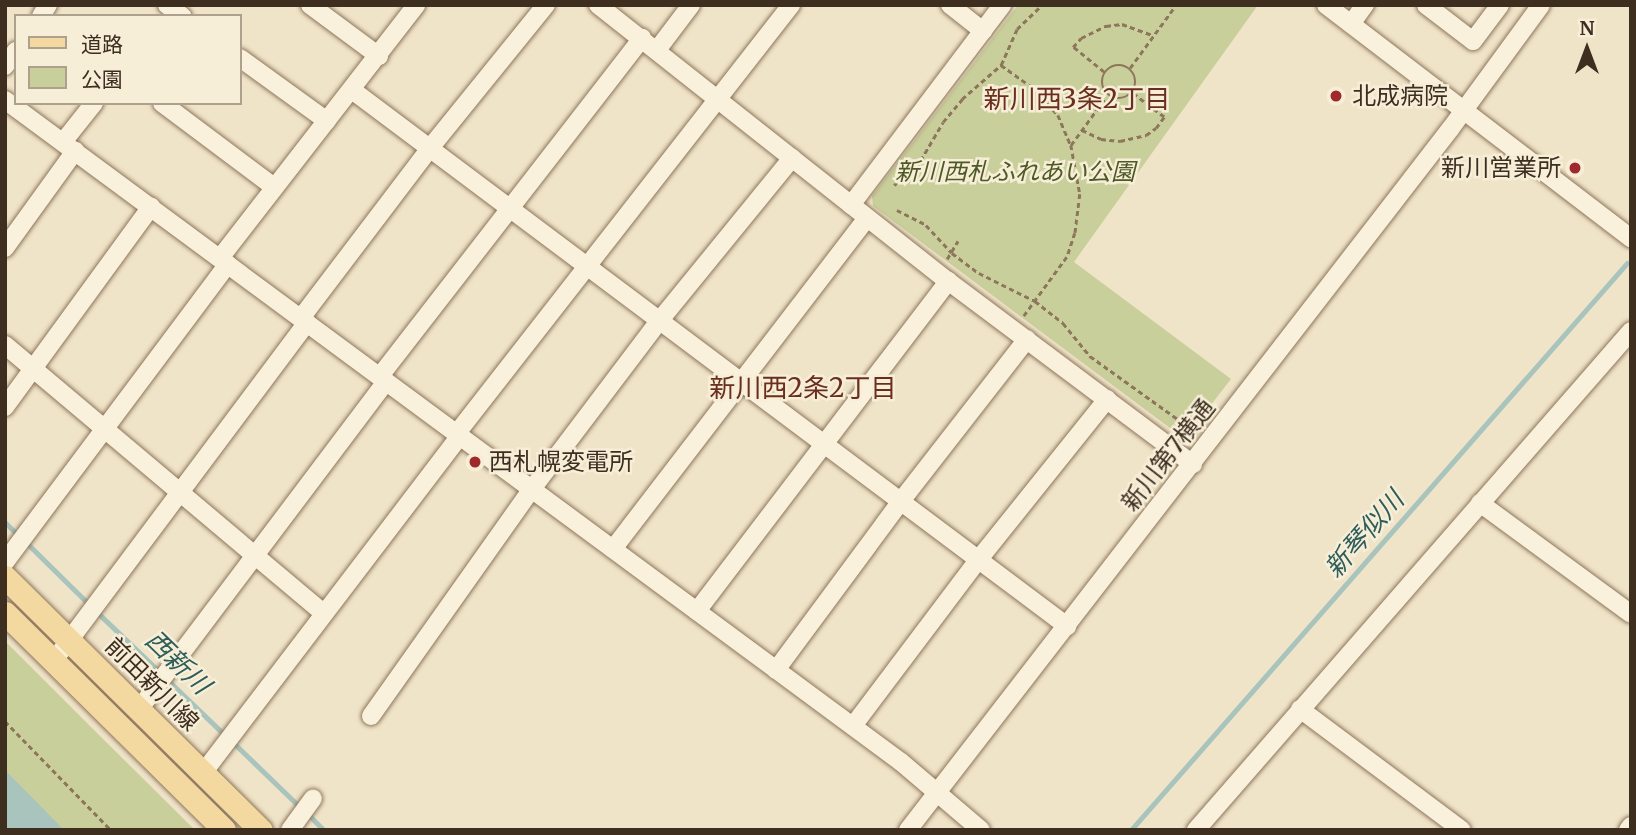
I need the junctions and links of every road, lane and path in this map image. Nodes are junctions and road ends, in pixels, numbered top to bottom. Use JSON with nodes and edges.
{"nodes":[{"id":1,"x":310,"y":5,"type":"edge"},
{"id":2,"x":416,"y":5,"type":"edge"},
{"id":3,"x":546,"y":5,"type":"edge"},
{"id":4,"x":597,"y":5,"type":"edge"},
{"id":5,"x":691,"y":5,"type":"edge"},
{"id":6,"x":792,"y":5,"type":"edge"},
{"id":7,"x":950,"y":5,"type":"edge"},
{"id":8,"x":1002,"y":5,"type":"edge"},
{"id":9,"x":1042,"y":5,"type":"edge"},
{"id":10,"x":1176,"y":5,"type":"edge"},
{"id":11,"x":1326,"y":5,"type":"edge"},
{"id":12,"x":1365,"y":5,"type":"edge"},
{"id":13,"x":1426,"y":5,"type":"edge"},
{"id":14,"x":1500,"y":5,"type":"edge"},
{"id":15,"x":1541,"y":5,"type":"edge"},
{"id":16,"x":1351,"y":24,"type":"junction"},
{"id":17,"x":983,"y":31,"type":"junction"},
{"id":18,"x":1153,"y":35,"type":"junction"},
{"id":19,"x":642,"y":38,"type":"junction"},
{"id":20,"x":657,"y":50,"type":"junction"},
{"id":21,"x":379,"y":56,"type":"junction"},
{"id":22,"x":242,"y":59,"type":"edge"},
{"id":23,"x":1001,"y":65,"type":"junction"},
{"id":24,"x":1130,"y":68,"type":"junction"},
{"id":25,"x":1104,"y":72,"type":"junction"},
{"id":26,"x":352,"y":90,"type":"junction"},
{"id":27,"x":1132,"y":93,"type":"junction"},
{"id":28,"x":1107,"y":95,"type":"junction"},
{"id":29,"x":717,"y":98,"type":"junction"},
{"id":30,"x":5,"y":100,"type":"edge"},
{"id":31,"x":93,"y":105,"type":"edge"},
{"id":32,"x":165,"y":105,"type":"edge"},
{"id":33,"x":1464,"y":109,"type":"junction"},
{"id":34,"x":327,"y":121,"type":"junction"},
{"id":35,"x":1082,"y":130,"type":"junction"},
{"id":36,"x":1071,"y":145,"type":"junction"},
{"id":37,"x":69,"y":147,"type":"junction"},
{"id":38,"x":430,"y":148,"type":"junction"},
{"id":39,"x":792,"y":158,"type":"junction"},
{"id":40,"x":894,"y":186,"type":"dead end"},
{"id":41,"x":274,"y":187,"type":"junction"},
{"id":42,"x":851,"y":205,"type":"junction"},
{"id":43,"x":151,"y":207,"type":"junction"},
{"id":44,"x":509,"y":208,"type":"junction"},
{"id":45,"x":897,"y":210,"type":"dead end"},
{"id":46,"x":867,"y":218,"type":"junction"},
{"id":47,"x":1631,"y":238,"type":"edge"},
{"id":48,"x":958,"y":242,"type":"dead end"},
{"id":49,"x":5,"y":248,"type":"edge"},
{"id":50,"x":952,"y":253,"type":"junction"},
{"id":51,"x":224,"y":261,"type":"junction"},
{"id":52,"x":586,"y":265,"type":"junction"},
{"id":53,"x":946,"y":273,"type":"junction"},
{"id":54,"x":1035,"y":301,"type":"junction"},
{"id":55,"x":304,"y":320,"type":"junction"},
{"id":56,"x":660,"y":320,"type":"junction"},
{"id":57,"x":1023,"y":330,"type":"junction"},
{"id":58,"x":1631,"y":331,"type":"edge"},
{"id":59,"x":5,"y":345,"type":"edge"},
{"id":60,"x":33,"y":370,"type":"junction"},
{"id":61,"x":383,"y":379,"type":"junction"},
{"id":62,"x":742,"y":382,"type":"junction"},
{"id":63,"x":1107,"y":398,"type":"junction"},
{"id":64,"x":5,"y":407,"type":"edge"},
{"id":65,"x":103,"y":430,"type":"junction"},
{"id":66,"x":1197,"y":433,"type":"dead end"},
{"id":67,"x":458,"y":435,"type":"junction"},
{"id":68,"x":825,"y":444,"type":"junction"},
{"id":69,"x":1193,"y":464,"type":"junction"},
{"id":70,"x":532,"y":489,"type":"junction"},
{"id":71,"x":177,"y":493,"type":"junction"},
{"id":72,"x":901,"y":501,"type":"junction"},
{"id":73,"x":1480,"y":503,"type":"junction"},
{"id":74,"x":613,"y":549,"type":"junction"},
{"id":75,"x":11,"y":554,"type":"edge"},
{"id":76,"x":254,"y":555,"type":"junction"},
{"id":77,"x":979,"y":559,"type":"junction"},
{"id":78,"x":5,"y":576,"type":"edge"},
{"id":79,"x":697,"y":611,"type":"junction"},
{"id":80,"x":5,"y":613,"type":"edge"},
{"id":81,"x":323,"y":613,"type":"junction"},
{"id":82,"x":1631,"y":614,"type":"edge"},
{"id":83,"x":1067,"y":626,"type":"junction"},
{"id":84,"x":70,"y":639,"type":"junction"},
{"id":85,"x":54,"y":661,"type":"junction"},
{"id":86,"x":776,"y":670,"type":"junction"},
{"id":87,"x":140,"y":708,"type":"junction"},
{"id":88,"x":1300,"y":709,"type":"junction"},
{"id":89,"x":371,"y":716,"type":"dead end"},
{"id":90,"x":5,"y":721,"type":"edge"},
{"id":91,"x":853,"y":726,"type":"junction"},
{"id":92,"x":203,"y":773,"type":"junction"},
{"id":93,"x":936,"y":793,"type":"junction"},
{"id":94,"x":313,"y":798,"type":"dead end"},
{"id":95,"x":294,"y":824,"type":"edge"},
{"id":96,"x":111,"y":830,"type":"edge"},
{"id":97,"x":223,"y":830,"type":"edge"},
{"id":98,"x":261,"y":830,"type":"edge"},
{"id":99,"x":908,"y":830,"type":"edge"},
{"id":100,"x":981,"y":830,"type":"edge"},
{"id":101,"x":1196,"y":830,"type":"edge"},
{"id":102,"x":1462,"y":830,"type":"edge"}],
"edges":[{"from":1,"to":21,"type":"street"},
{"from":2,"to":21,"type":"street"},
{"from":3,"to":38,"type":"street"},
{"from":4,"to":19,"type":"street"},
{"from":5,"to":20,"type":"street"},
{"from":6,"to":29,"type":"street"},
{"from":7,"to":17,"type":"street"},
{"from":8,"to":17,"type":"street"},
{"from":9,"to":23,"type":"path"},
{"from":10,"to":18,"type":"path"},
{"from":11,"to":16,"type":"street"},
{"from":12,"to":16,"type":"street"},
{"from":13,"to":14,"type":"street"},
{"from":15,"to":33,"type":"street","name":"新川第7横通"},
{"from":16,"to":33,"type":"street"},
{"from":17,"to":42,"type":"street"},
{"from":18,"to":24,"type":"path"},
{"from":18,"to":25,"type":"path"},
{"from":19,"to":20,"type":"street"},
{"from":19,"to":44,"type":"street"},
{"from":20,"to":29,"type":"street"},
{"from":21,"to":26,"type":"street"},
{"from":22,"to":34,"type":"street"},
{"from":23,"to":36,"type":"path"},
{"from":23,"to":40,"type":"path"},
{"from":24,"to":25,"type":"path"},
{"from":24,"to":27,"type":"path"},
{"from":25,"to":28,"type":"path"},
{"from":26,"to":34,"type":"street"},
{"from":26,"to":38,"type":"street"},
{"from":27,"to":28,"type":"path"},
{"from":27,"to":35,"type":"path"},
{"from":28,"to":35,"type":"path"},
{"from":29,"to":39,"type":"street"},
{"from":29,"to":52,"type":"street"},
{"from":30,"to":37,"type":"street"},
{"from":31,"to":37,"type":"street"},
{"from":32,"to":41,"type":"street"},
{"from":33,"to":47,"type":"street"},
{"from":33,"to":69,"type":"street","name":"新川第7横通"},
{"from":34,"to":41,"type":"street"},
{"from":35,"to":36,"type":"path"},
{"from":36,"to":54,"type":"path"},
{"from":37,"to":43,"type":"street"},
{"from":37,"to":49,"type":"street"},
{"from":38,"to":44,"type":"street"},
{"from":38,"to":55,"type":"street"},
{"from":39,"to":42,"type":"street"},
{"from":39,"to":56,"type":"street"},
{"from":41,"to":51,"type":"street"},
{"from":42,"to":46,"type":"street"},
{"from":43,"to":51,"type":"street"},
{"from":43,"to":60,"type":"street"},
{"from":44,"to":52,"type":"street"},
{"from":44,"to":61,"type":"street"},
{"from":45,"to":50,"type":"path"},
{"from":46,"to":53,"type":"street"},
{"from":46,"to":62,"type":"street"},
{"from":48,"to":50,"type":"path"},
{"from":50,"to":53,"type":"path"},
{"from":50,"to":54,"type":"path"},
{"from":51,"to":55,"type":"street"},
{"from":51,"to":65,"type":"street"},
{"from":52,"to":56,"type":"street"},
{"from":52,"to":67,"type":"street"},
{"from":53,"to":57,"type":"street"},
{"from":53,"to":68,"type":"street"},
{"from":54,"to":57,"type":"path"},
{"from":54,"to":66,"type":"path"},
{"from":55,"to":61,"type":"street"},
{"from":55,"to":71,"type":"street"},
{"from":56,"to":62,"type":"street"},
{"from":56,"to":70,"type":"street"},
{"from":57,"to":63,"type":"street"},
{"from":57,"to":72,"type":"street"},
{"from":58,"to":73,"type":"street"},
{"from":59,"to":60,"type":"street"},
{"from":60,"to":64,"type":"street"},
{"from":60,"to":65,"type":"street"},
{"from":61,"to":67,"type":"street"},
{"from":61,"to":76,"type":"street"},
{"from":62,"to":68,"type":"street"},
{"from":62,"to":74,"type":"street"},
{"from":63,"to":69,"type":"street"},
{"from":63,"to":77,"type":"street"},
{"from":65,"to":71,"type":"street"},
{"from":65,"to":75,"type":"street"},
{"from":67,"to":70,"type":"street"},
{"from":67,"to":81,"type":"street"},
{"from":68,"to":72,"type":"street"},
{"from":68,"to":79,"type":"street"},
{"from":69,"to":83,"type":"street","name":"新川第7横通"},
{"from":70,"to":74,"type":"street"},
{"from":70,"to":89,"type":"street"},
{"from":71,"to":76,"type":"street"},
{"from":71,"to":84,"type":"street"},
{"from":72,"to":77,"type":"street"},
{"from":72,"to":86,"type":"street"},
{"from":73,"to":82,"type":"street"},
{"from":73,"to":88,"type":"street"},
{"from":74,"to":79,"type":"street"},
{"from":76,"to":81,"type":"street"},
{"from":76,"to":87,"type":"street"},
{"from":77,"to":83,"type":"street"},
{"from":77,"to":91,"type":"street"},
{"from":78,"to":84,"type":"main road","name":"前田新川線"},
{"from":79,"to":86,"type":"street"},
{"from":80,"to":85,"type":"main road"},
{"from":81,"to":92,"type":"street"},
{"from":83,"to":93,"type":"street","name":"新川第7横通"},
{"from":84,"to":85,"type":"street"},
{"from":84,"to":87,"type":"main road","name":"前田新川線"},
{"from":85,"to":97,"type":"main road"},
{"from":86,"to":91,"type":"street"},
{"from":87,"to":92,"type":"main road","name":"前田新川線"},
{"from":88,"to":101,"type":"street"},
{"from":88,"to":102,"type":"street"},
{"from":90,"to":96,"type":"path"},
{"from":91,"to":93,"type":"street"},
{"from":92,"to":98,"type":"main road","name":"前田新川線"},
{"from":93,"to":99,"type":"street","name":"新川第7横通"},
{"from":93,"to":100,"type":"street"},
{"from":94,"to":95,"type":"street"}]}
